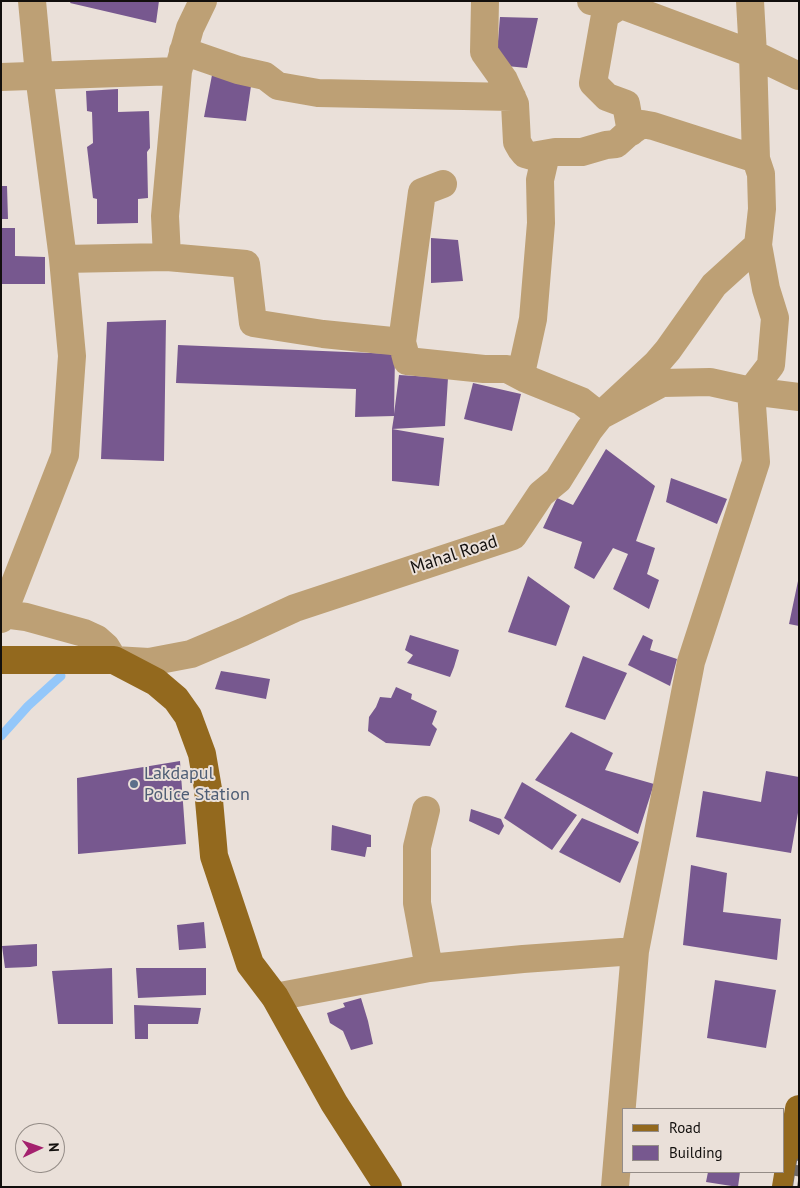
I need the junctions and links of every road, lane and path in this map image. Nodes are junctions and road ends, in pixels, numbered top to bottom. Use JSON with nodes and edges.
{"nodes":[{"id":1,"x":32,"y":1,"type":"edge"},
{"id":2,"x":203,"y":1,"type":"edge"},
{"id":3,"x":485,"y":1,"type":"edge"},
{"id":4,"x":590,"y":1,"type":"edge"},
{"id":5,"x":750,"y":1,"type":"edge"},
{"id":6,"x":621,"y":5,"type":"junction"},
{"id":7,"x":753,"y":54,"type":"junction"},
{"id":8,"x":181,"y":61,"type":"junction"},
{"id":9,"x":39,"y":75,"type":"junction"},
{"id":10,"x":799,"y":76,"type":"edge"},
{"id":11,"x":1,"y":77,"type":"edge"},
{"id":12,"x":512,"y":97,"type":"junction"},
{"id":13,"x":631,"y":132,"type":"junction"},
{"id":14,"x":546,"y":154,"type":"junction"},
{"id":15,"x":756,"y":158,"type":"junction"},
{"id":16,"x":443,"y":184,"type":"dead end"},
{"id":17,"x":758,"y":245,"type":"junction"},
{"id":18,"x":167,"y":257,"type":"junction"},
{"id":19,"x":63,"y":259,"type":"junction"},
{"id":20,"x":402,"y":342,"type":"junction"},
{"id":21,"x":524,"y":378,"type":"junction"},
{"id":22,"x":750,"y":391,"type":"junction"},
{"id":23,"x":799,"y":397,"type":"edge"},
{"id":24,"x":600,"y":416,"type":"junction"},
{"id":25,"x":2,"y":616,"type":"edge"},
{"id":26,"x":1,"y":660,"type":"edge"},
{"id":27,"x":114,"y":660,"type":"junction"},
{"id":28,"x":426,"y":810,"type":"dead end"},
{"id":29,"x":635,"y":951,"type":"junction"},
{"id":30,"x":429,"y":968,"type":"junction"},
{"id":31,"x":275,"y":997,"type":"junction"},
{"id":32,"x":799,"y":1109,"type":"edge"},
{"id":33,"x":388,"y":1187,"type":"edge"},
{"id":34,"x":614,"y":1187,"type":"edge"},
{"id":35,"x":786,"y":1187,"type":"edge"}],
"edges":[{"from":1,"to":9,"type":"street"},
{"from":2,"to":8,"type":"street"},
{"from":3,"to":12,"type":"street"},
{"from":4,"to":6,"type":"street"},
{"from":5,"to":7,"type":"street"},
{"from":6,"to":7,"type":"street"},
{"from":6,"to":13,"type":"street"},
{"from":7,"to":10,"type":"street"},
{"from":7,"to":15,"type":"street"},
{"from":8,"to":9,"type":"street"},
{"from":8,"to":12,"type":"street"},
{"from":8,"to":18,"type":"street"},
{"from":9,"to":11,"type":"street"},
{"from":9,"to":19,"type":"street"},
{"from":12,"to":14,"type":"street"},
{"from":13,"to":14,"type":"street"},
{"from":13,"to":15,"type":"street"},
{"from":14,"to":21,"type":"street"},
{"from":15,"to":17,"type":"street"},
{"from":16,"to":20,"type":"street"},
{"from":17,"to":22,"type":"street"},
{"from":17,"to":24,"type":"street"},
{"from":18,"to":19,"type":"street"},
{"from":18,"to":20,"type":"street"},
{"from":19,"to":25,"type":"street"},
{"from":20,"to":21,"type":"street"},
{"from":21,"to":24,"type":"street"},
{"from":22,"to":23,"type":"street","name":"Mahal Road"},
{"from":22,"to":24,"type":"street","name":"Mahal Road"},
{"from":22,"to":29,"type":"street"},
{"from":24,"to":27,"type":"street","name":"Mahal Road"},
{"from":25,"to":27,"type":"street"},
{"from":26,"to":27,"type":"main road"},
{"from":27,"to":31,"type":"main road"},
{"from":28,"to":30,"type":"street"},
{"from":29,"to":30,"type":"street"},
{"from":29,"to":34,"type":"street"},
{"from":30,"to":31,"type":"street"},
{"from":31,"to":33,"type":"main road"},
{"from":32,"to":35,"type":"main road"}]}
